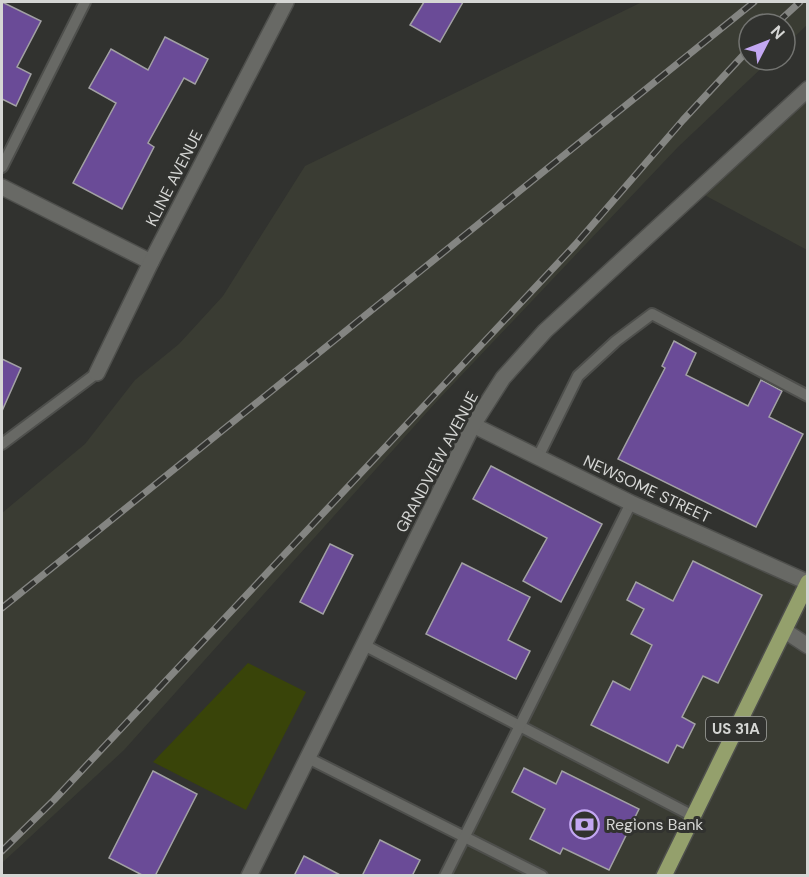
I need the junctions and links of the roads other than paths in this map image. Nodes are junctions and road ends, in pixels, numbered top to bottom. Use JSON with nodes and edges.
{"nodes":[{"id":1,"x":85,"y":2,"type":"edge"},
{"id":2,"x":286,"y":2,"type":"edge"},
{"id":3,"x":807,"y":89,"type":"edge"},
{"id":4,"x":2,"y":167,"type":"edge"},
{"id":5,"x":2,"y":187,"type":"edge"},
{"id":6,"x":151,"y":262,"type":"junction"},
{"id":7,"x":97,"y":373,"type":"joint"},
{"id":8,"x":807,"y":396,"type":"edge"},
{"id":9,"x":473,"y":425,"type":"junction"},
{"id":10,"x":2,"y":444,"type":"edge"},
{"id":11,"x":538,"y":457,"type":"junction"},
{"id":12,"x":631,"y":503,"type":"junction"},
{"id":13,"x":807,"y":582,"type":"edge"},
{"id":14,"x":785,"y":631,"type":"junction"},
{"id":15,"x":364,"y":645,"type":"junction"},
{"id":16,"x":807,"y":646,"type":"edge"},
{"id":17,"x":521,"y":725,"type":"junction"},
{"id":18,"x":308,"y":758,"type":"junction"},
{"id":19,"x":693,"y":816,"type":"junction"},
{"id":20,"x":466,"y":836,"type":"junction"},
{"id":21,"x":249,"y":876,"type":"edge"},
{"id":22,"x":445,"y":876,"type":"edge"},
{"id":23,"x":542,"y":876,"type":"edge"},
{"id":24,"x":664,"y":876,"type":"edge"}],
"edges":[{"from":1,"to":4,"type":"lane"},
{"from":2,"to":6,"type":"street","name":"KLINE AVENUE"},
{"from":3,"to":9,"type":"street","name":"GRANDVIEW AVENUE"},
{"from":5,"to":6,"type":"street"},
{"from":6,"to":7,"type":"street","name":"KLINE AVENUE"},
{"from":7,"to":10,"type":"lane"},
{"from":8,"to":11,"type":"lane"},
{"from":9,"to":11,"type":"street","name":"NEWSOME STREET"},
{"from":9,"to":15,"type":"street","name":"GRANDVIEW AVENUE"},
{"from":11,"to":12,"type":"street","name":"NEWSOME STREET"},
{"from":12,"to":13,"type":"street","name":"NEWSOME STREET"},
{"from":12,"to":17,"type":"lane"},
{"from":13,"to":14,"type":"main road","number":"US 31A"},
{"from":14,"to":16,"type":"street"},
{"from":14,"to":19,"type":"main road","number":"US 31A"},
{"from":15,"to":17,"type":"lane"},
{"from":15,"to":18,"type":"street","name":"GRANDVIEW AVENUE"},
{"from":17,"to":19,"type":"lane"},
{"from":17,"to":20,"type":"lane"},
{"from":18,"to":20,"type":"lane"},
{"from":18,"to":21,"type":"street","name":"GRANDVIEW AVENUE"},
{"from":19,"to":24,"type":"main road","number":"US 31A"},
{"from":20,"to":22,"type":"lane"},
{"from":20,"to":23,"type":"lane"}]}
